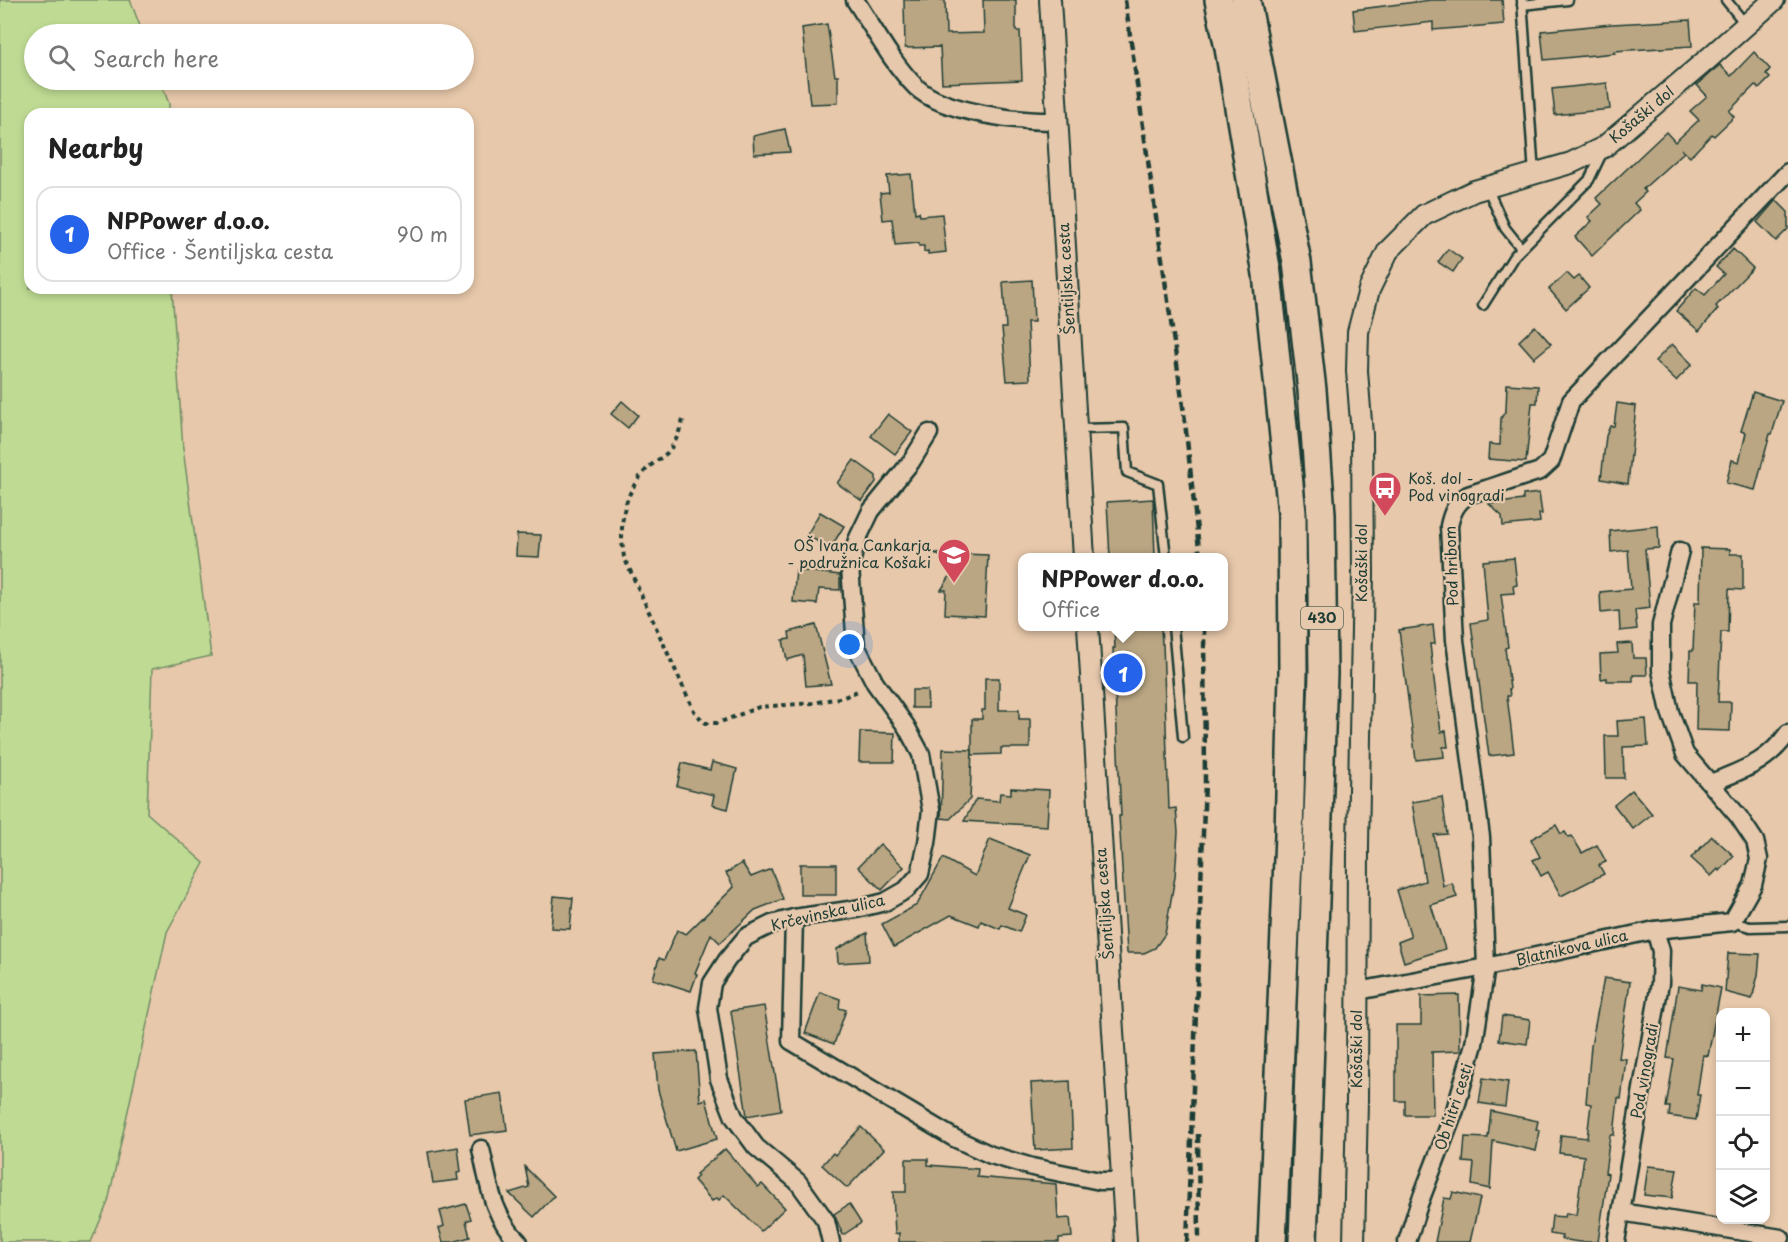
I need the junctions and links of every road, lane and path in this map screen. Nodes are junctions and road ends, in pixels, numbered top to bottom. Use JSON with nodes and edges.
{"nodes":[{"id":1,"x":855,"y":0,"type":"edge"},
{"id":2,"x":1050,"y":0,"type":"edge"},
{"id":3,"x":1219,"y":0,"type":"edge"},
{"id":4,"x":1246,"y":0,"type":"edge"},
{"id":5,"x":1568,"y":0,"type":"edge"},
{"id":6,"x":1726,"y":0,"type":"edge"},
{"id":7,"x":1774,"y":0,"type":"edge"},
{"id":8,"x":1522,"y":2,"type":"edge"},
{"id":9,"x":1746,"y":25,"type":"junction"},
{"id":10,"x":1058,"y":121,"type":"junction"},
{"id":11,"x":1604,"y":147,"type":"junction"},
{"id":12,"x":1788,"y":172,"type":"edge"},
{"id":13,"x":1534,"y":175,"type":"junction"},
{"id":14,"x":1487,"y":187,"type":"junction"},
{"id":15,"x":1521,"y":248,"type":"junction"},
{"id":16,"x":1483,"y":305,"type":"dead end"},
{"id":17,"x":683,"y":420,"type":"dead end"},
{"id":18,"x":1076,"y":429,"type":"junction"},
{"id":19,"x":929,"y":433,"type":"dead end"},
{"id":20,"x":1680,"y":551,"type":"dead end"},
{"id":21,"x":1084,"y":553,"type":"edge"},
{"id":22,"x":1165,"y":553,"type":"edge"},
{"id":23,"x":1088,"y":631,"type":"edge"},
{"id":24,"x":1173,"y":631,"type":"edge"},
{"id":25,"x":875,"y":683,"type":"junction"},
{"id":26,"x":1788,"y":733,"type":"edge"},
{"id":27,"x":1183,"y":736,"type":"dead end"},
{"id":28,"x":1712,"y":783,"type":"junction"},
{"id":29,"x":794,"y":918,"type":"junction"},
{"id":30,"x":1732,"y":922,"type":"junction"},
{"id":31,"x":1788,"y":926,"type":"edge"},
{"id":32,"x":1655,"y":930,"type":"junction"},
{"id":33,"x":1486,"y":967,"type":"junction"},
{"id":34,"x":1358,"y":991,"type":"junction"},
{"id":35,"x":480,"y":1149,"type":"dead end"},
{"id":36,"x":1123,"y":1181,"type":"junction"},
{"id":37,"x":1622,"y":1212,"type":"junction"},
{"id":38,"x":1781,"y":1238,"type":"dead end"},
{"id":39,"x":519,"y":1242,"type":"edge"},
{"id":40,"x":831,"y":1242,"type":"edge"},
{"id":41,"x":1126,"y":1242,"type":"edge"},
{"id":42,"x":1272,"y":1242,"type":"edge"},
{"id":43,"x":1303,"y":1242,"type":"edge"},
{"id":44,"x":1353,"y":1242,"type":"edge"},
{"id":45,"x":1407,"y":1242,"type":"edge"},
{"id":46,"x":1616,"y":1242,"type":"edge"}],
"edges":[{"from":1,"to":10,"type":"street"},
{"from":2,"to":10,"type":"street","name":"Šentiljska cesta"},
{"from":3,"to":42,"type":"highway","number":"430"},
{"from":4,"to":43,"type":"highway","number":"430"},
{"from":5,"to":8,"type":"lane"},
{"from":6,"to":9,"type":"lane"},
{"from":7,"to":9,"type":"street","name":"Košaški dol"},
{"from":8,"to":13,"type":"lane"},
{"from":9,"to":11,"type":"street","name":"Košaški dol"},
{"from":10,"to":18,"type":"street","name":"Šentiljska cesta"},
{"from":11,"to":13,"type":"street","name":"Košaški dol"},
{"from":11,"to":15,"type":"lane"},
{"from":12,"to":33,"type":"street","name":"Pod hribom"},
{"from":13,"to":14,"type":"street","name":"Košaški dol"},
{"from":14,"to":15,"type":"lane"},
{"from":14,"to":34,"type":"street","name":"Košaški dol"},
{"from":15,"to":16,"type":"lane"},
{"from":17,"to":25,"type":"path"},
{"from":18,"to":21,"type":"street","name":"Šentiljska cesta"},
{"from":18,"to":22,"type":"lane"},
{"from":19,"to":25,"type":"street","name":"Krčevinska ulica"},
{"from":20,"to":28,"type":"street"},
{"from":23,"to":36,"type":"street","name":"Šentiljska cesta"},
{"from":24,"to":27,"type":"lane"},
{"from":25,"to":29,"type":"street","name":"Krčevinska ulica"},
{"from":26,"to":28,"type":"street"},
{"from":28,"to":30,"type":"street"},
{"from":29,"to":36,"type":"street"},
{"from":29,"to":40,"type":"street","name":"Krčevinska ulica"},
{"from":30,"to":31,"type":"lane","name":"Blatnikova ulica"},
{"from":30,"to":32,"type":"street","name":"Blatnikova ulica"},
{"from":32,"to":33,"type":"street","name":"Blatnikova ulica"},
{"from":32,"to":37,"type":"street","name":"Pod vinogradi"},
{"from":33,"to":34,"type":"street","name":"Blatnikova ulica"},
{"from":33,"to":45,"type":"street","name":"Ob hitri cesti"},
{"from":34,"to":44,"type":"street","name":"Košaški dol"},
{"from":35,"to":39,"type":"street"},
{"from":36,"to":41,"type":"street","name":"Šentiljska cesta"},
{"from":37,"to":38,"type":"street"},
{"from":37,"to":46,"type":"street","name":"Pod vinogradi"}]}
